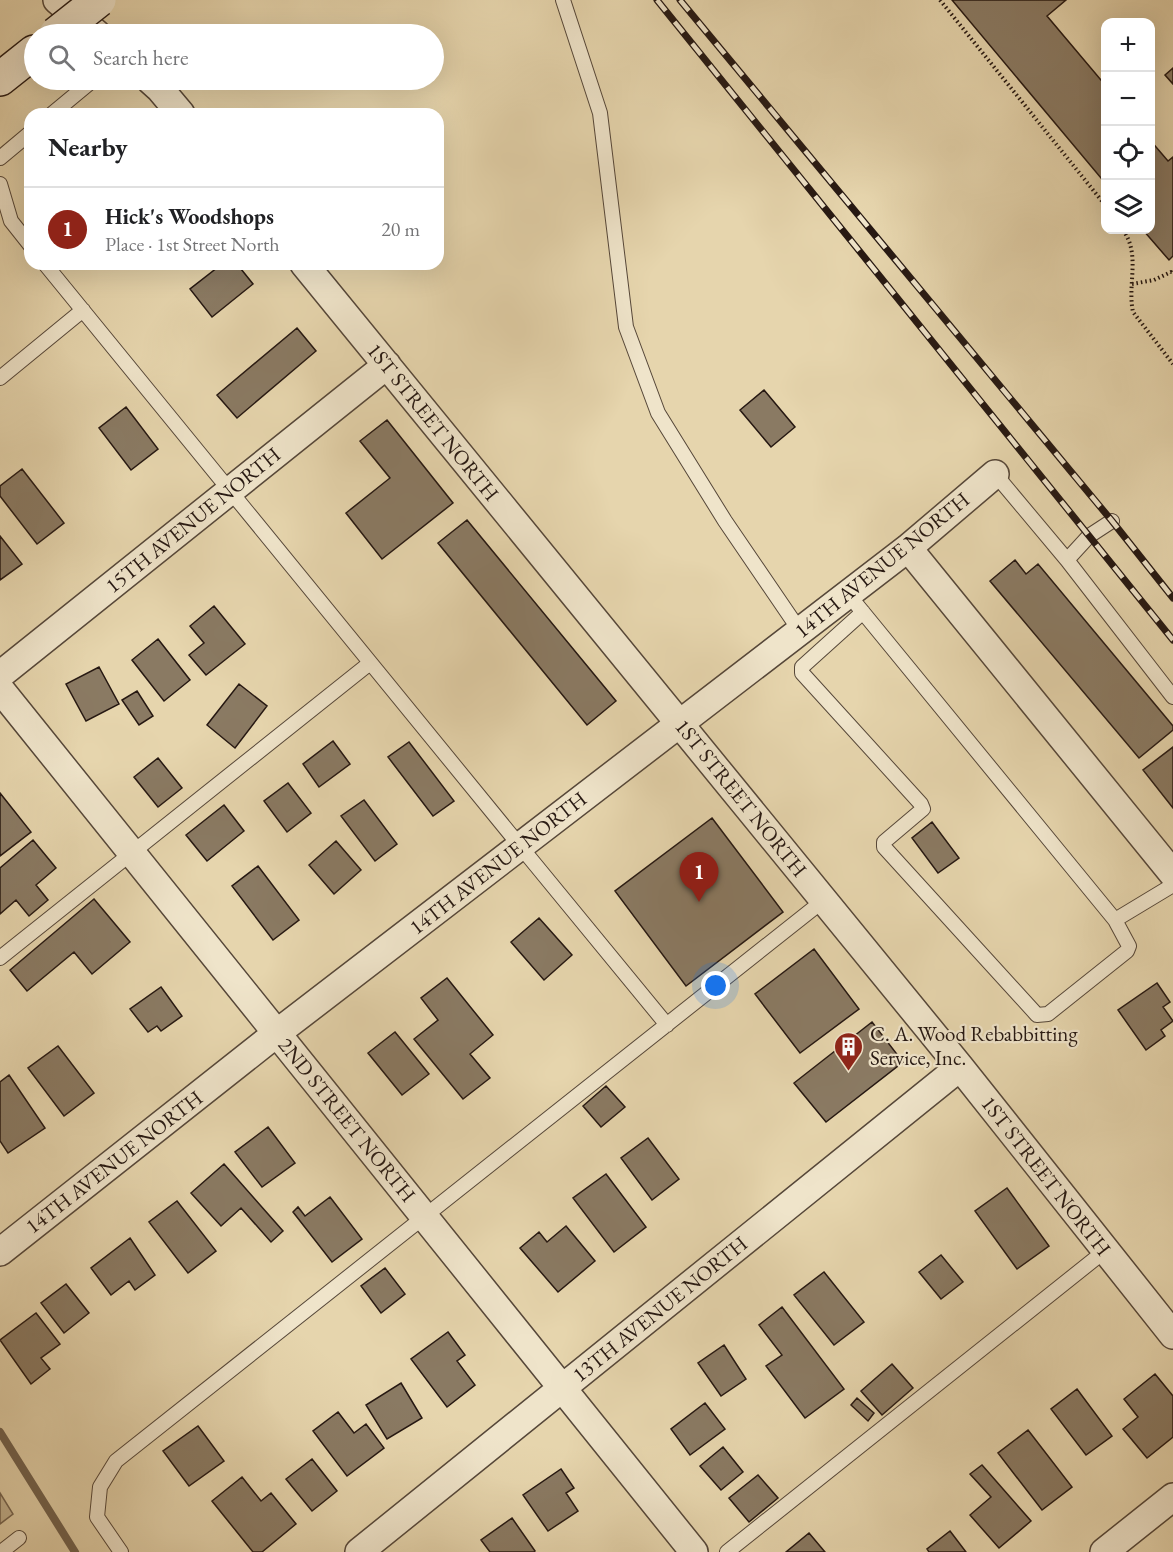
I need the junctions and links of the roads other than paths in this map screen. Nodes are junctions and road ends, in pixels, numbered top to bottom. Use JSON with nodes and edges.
{"nodes":[{"id":1,"x":57,"y":0,"type":"edge"},
{"id":2,"x":99,"y":0,"type":"edge"},
{"id":3,"x":563,"y":0,"type":"edge"},
{"id":4,"x":69,"y":24,"type":"edge"},
{"id":5,"x":86,"y":24,"type":"edge"},
{"id":6,"x":24,"y":60,"type":"edge"},
{"id":7,"x":0,"y":80,"type":"edge"},
{"id":8,"x":81,"y":90,"type":"edge"},
{"id":9,"x":162,"y":90,"type":"edge"},
{"id":10,"x":59,"y":108,"type":"edge"},
{"id":11,"x":176,"y":108,"type":"edge"},
{"id":12,"x":24,"y":138,"type":"edge"},
{"id":13,"x":0,"y":158,"type":"edge"},
{"id":14,"x":0,"y":184,"type":"edge"},
{"id":15,"x":24,"y":237,"type":"edge"},
{"id":16,"x":50,"y":270,"type":"edge"},
{"id":17,"x":309,"y":270,"type":"edge"},
{"id":18,"x":82,"y":310,"type":"junction"},
{"id":19,"x":387,"y":365,"type":"junction"},
{"id":20,"x":0,"y":378,"type":"edge"},
{"id":21,"x":995,"y":474,"type":"joint"},
{"id":22,"x":230,"y":491,"type":"junction"},
{"id":23,"x":1112,"y":521,"type":"dead end"},
{"id":24,"x":908,"y":548,"type":"junction"},
{"id":25,"x":1067,"y":560,"type":"junction"},
{"id":26,"x":855,"y":603,"type":"junction"},
{"id":27,"x":800,"y":631,"type":"junction"},
{"id":28,"x":370,"y":663,"type":"junction"},
{"id":29,"x":0,"y":675,"type":"edge"},
{"id":30,"x":0,"y":689,"type":"edge"},
{"id":31,"x":1173,"y":697,"type":"edge"},
{"id":32,"x":680,"y":723,"type":"junction"},
{"id":33,"x":519,"y":846,"type":"junction"},
{"id":34,"x":132,"y":852,"type":"junction"},
{"id":35,"x":1173,"y":874,"type":"edge"},
{"id":36,"x":1173,"y":885,"type":"edge"},
{"id":37,"x":824,"y":900,"type":"junction"},
{"id":38,"x":1115,"y":920,"type":"junction"},
{"id":39,"x":0,"y":958,"type":"edge"},
{"id":40,"x":667,"y":1025,"type":"junction"},
{"id":41,"x":277,"y":1033,"type":"junction"},
{"id":42,"x":960,"y":1067,"type":"junction"},
{"id":43,"x":425,"y":1218,"type":"junction"},
{"id":44,"x":1106,"y":1250,"type":"junction"},
{"id":45,"x":0,"y":1252,"type":"edge"},
{"id":46,"x":1173,"y":1335,"type":"edge"},
{"id":47,"x":562,"y":1388,"type":"junction"},
{"id":48,"x":1173,"y":1497,"type":"edge"},
{"id":49,"x":19,"y":1538,"type":"dead end"},
{"id":50,"x":1,"y":1552,"type":"edge"},
{"id":51,"x":121,"y":1552,"type":"edge"},
{"id":52,"x":359,"y":1552,"type":"edge"},
{"id":53,"x":694,"y":1552,"type":"edge"},
{"id":54,"x":727,"y":1552,"type":"edge"},
{"id":55,"x":1104,"y":1552,"type":"edge"}],
"edges":[{"from":1,"to":5,"type":"street"},
{"from":2,"to":4,"type":"main road","bridge":true},
{"from":3,"to":27,"type":"lane"},
{"from":6,"to":7,"type":"main road"},
{"from":8,"to":10,"type":"lane"},
{"from":9,"to":11,"type":"street"},
{"from":12,"to":13,"type":"lane"},
{"from":14,"to":15,"type":"lane"},
{"from":16,"to":18,"type":"lane"},
{"from":17,"to":19,"type":"street","name":"1ST STREET NORTH"},
{"from":18,"to":20,"type":"lane"},
{"from":18,"to":22,"type":"lane"},
{"from":19,"to":22,"type":"street","name":"15TH AVENUE NORTH"},
{"from":19,"to":32,"type":"street","name":"1ST STREET NORTH"},
{"from":21,"to":24,"type":"street","name":"14TH AVENUE NORTH"},
{"from":21,"to":25,"type":"lane"},
{"from":22,"to":28,"type":"lane"},
{"from":22,"to":29,"type":"street","name":"15TH AVENUE NORTH"},
{"from":23,"to":25,"type":"lane"},
{"from":24,"to":26,"type":"street","name":"14TH AVENUE NORTH"},
{"from":24,"to":35,"type":"street"},
{"from":25,"to":31,"type":"lane"},
{"from":26,"to":27,"type":"street","name":"14TH AVENUE NORTH"},
{"from":26,"to":38,"type":"lane"},
{"from":26,"to":38,"type":"lane"},
{"from":27,"to":32,"type":"street","name":"14TH AVENUE NORTH"},
{"from":28,"to":33,"type":"lane"},
{"from":28,"to":34,"type":"lane"},
{"from":30,"to":34,"type":"street","name":"2ND STREET NORTH"},
{"from":32,"to":33,"type":"street","name":"14TH AVENUE NORTH"},
{"from":32,"to":37,"type":"street","name":"1ST STREET NORTH"},
{"from":33,"to":40,"type":"lane"},
{"from":33,"to":41,"type":"street","name":"14TH AVENUE NORTH"},
{"from":34,"to":39,"type":"lane"},
{"from":34,"to":41,"type":"street","name":"2ND STREET NORTH"},
{"from":36,"to":38,"type":"lane"},
{"from":37,"to":40,"type":"lane"},
{"from":37,"to":42,"type":"street","name":"1ST STREET NORTH"},
{"from":40,"to":43,"type":"lane"},
{"from":41,"to":43,"type":"street","name":"2ND STREET NORTH"},
{"from":41,"to":45,"type":"street","name":"14TH AVENUE NORTH"},
{"from":42,"to":44,"type":"street","name":"1ST STREET NORTH"},
{"from":42,"to":47,"type":"street","name":"13TH AVENUE NORTH"},
{"from":43,"to":47,"type":"street","name":"2ND STREET NORTH"},
{"from":43,"to":51,"type":"lane"},
{"from":44,"to":46,"type":"street","name":"1ST STREET NORTH"},
{"from":44,"to":54,"type":"lane"},
{"from":47,"to":52,"type":"street","name":"13TH AVENUE NORTH"},
{"from":47,"to":53,"type":"street","name":"2ND STREET NORTH"},
{"from":48,"to":55,"type":"street"},
{"from":49,"to":50,"type":"lane"}]}
